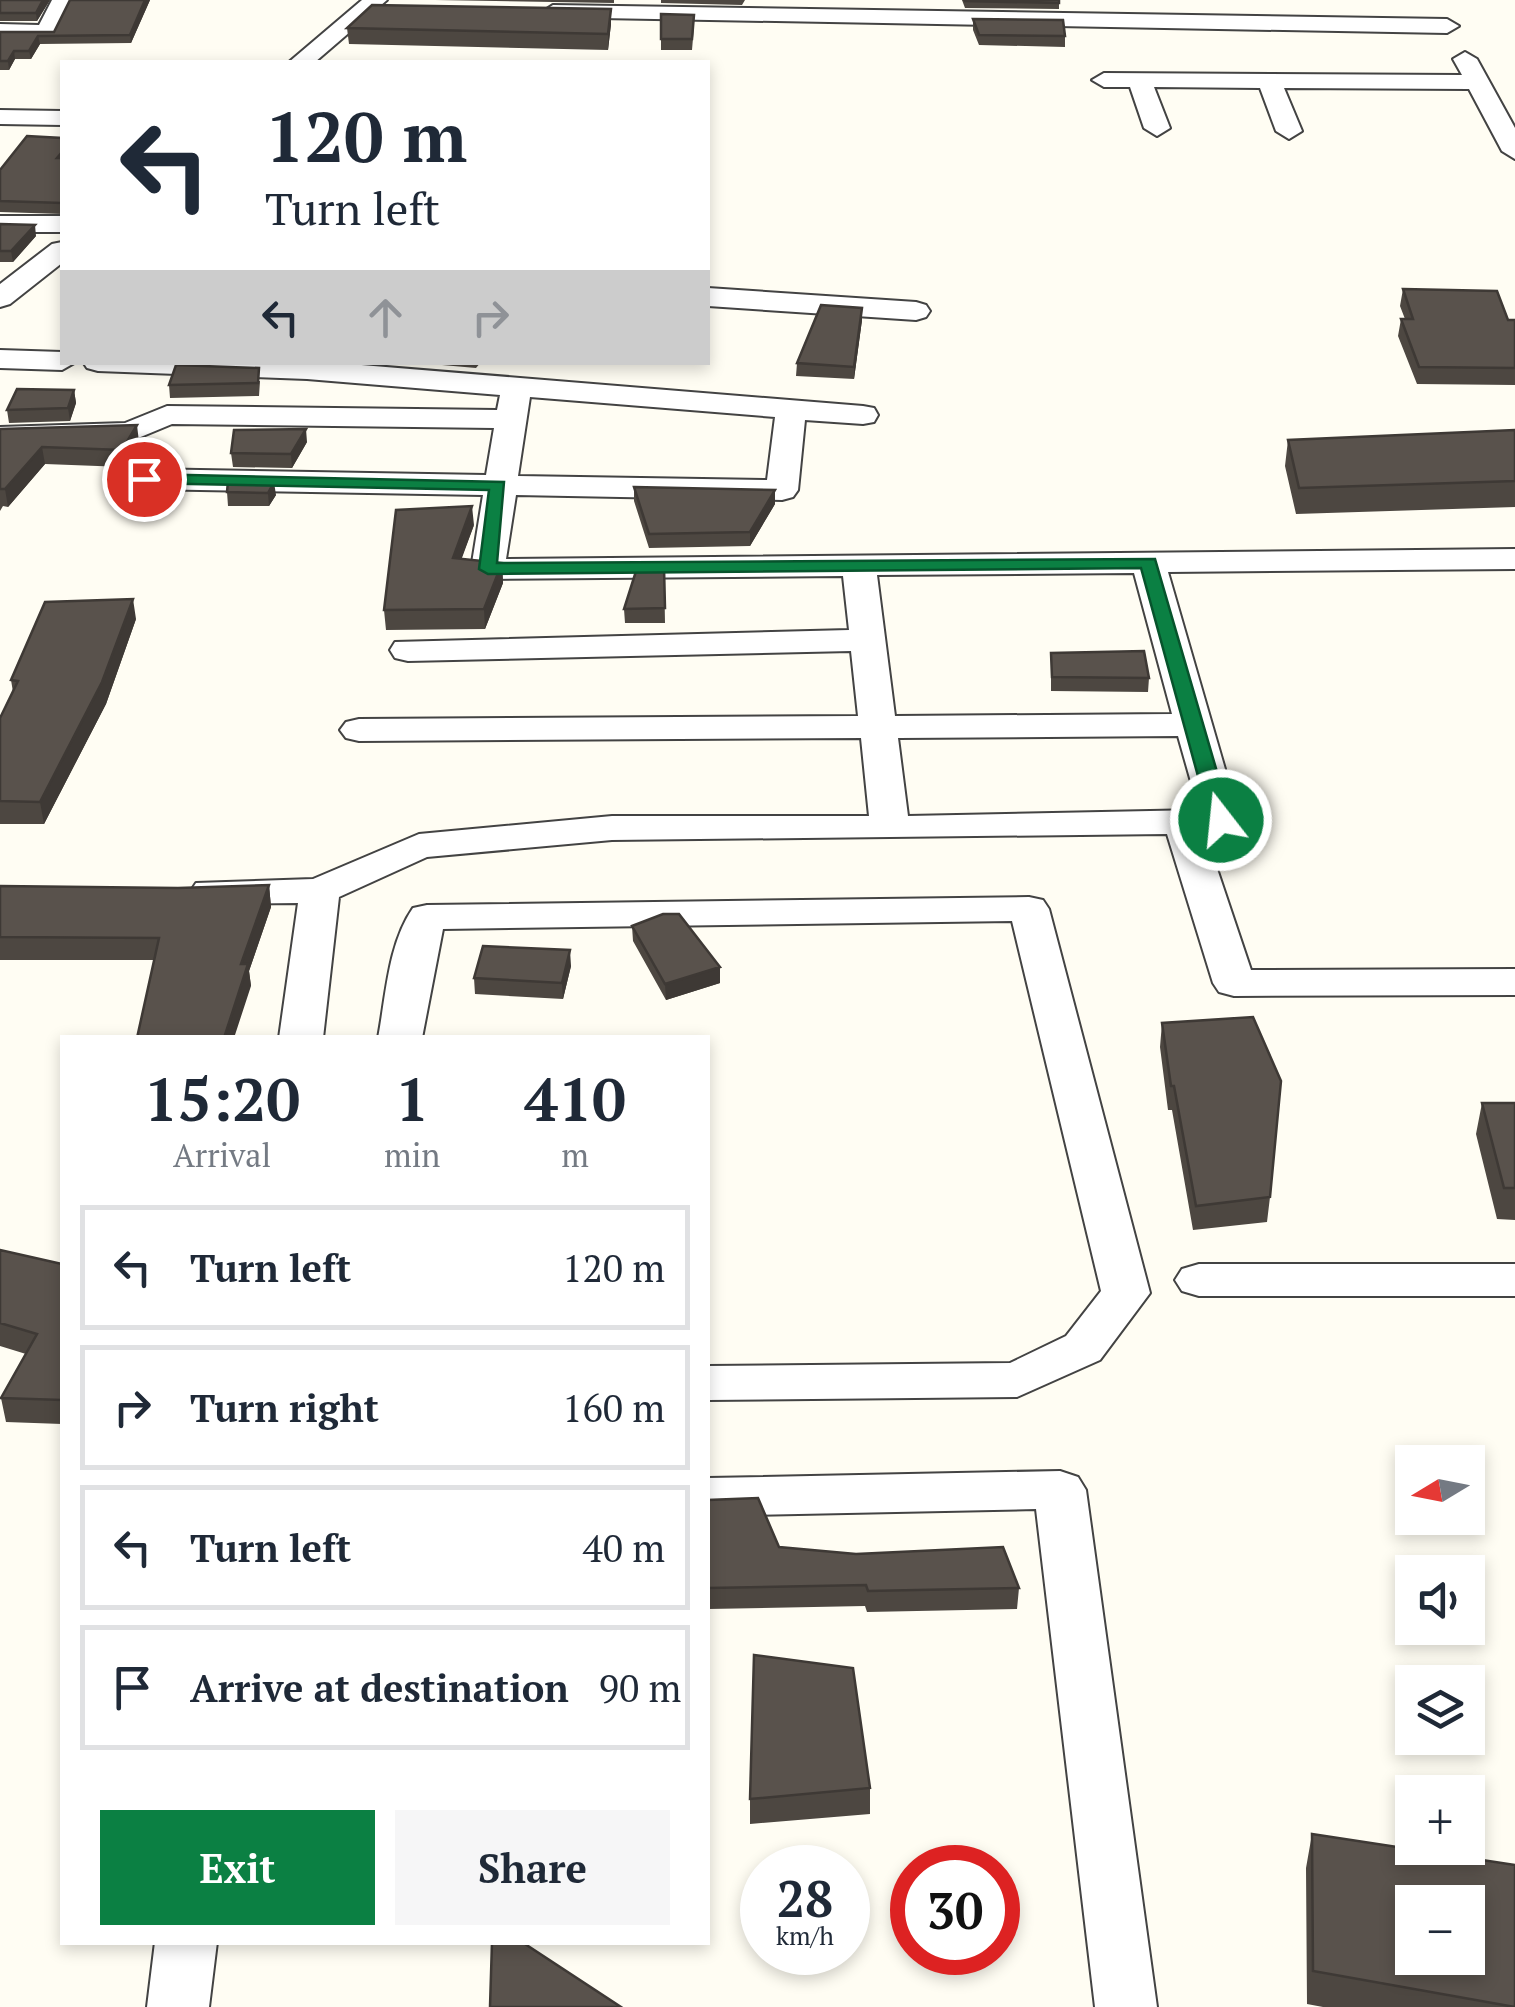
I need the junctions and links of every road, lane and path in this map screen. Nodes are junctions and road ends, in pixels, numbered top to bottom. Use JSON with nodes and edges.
{"nodes":[{"id":1,"x":63,"y":0,"type":"edge"},
{"id":2,"x":1434,"y":0,"type":"edge"},
{"id":3,"x":371,"y":5,"type":"edge"},
{"id":4,"x":759,"y":8,"type":"edge"},
{"id":5,"x":405,"y":10,"type":"edge"},
{"id":6,"x":1009,"y":10,"type":"edge"},
{"id":7,"x":1252,"y":11,"type":"edge"},
{"id":8,"x":522,"y":12,"type":"edge"},
{"id":9,"x":1447,"y":26,"type":"junction"},
{"id":10,"x":0,"y":31,"type":"edge"},
{"id":11,"x":302,"y":60,"type":"edge"},
{"id":12,"x":1104,"y":80,"type":"dead end"},
{"id":13,"x":1139,"y":80,"type":"junction"},
{"id":14,"x":1270,"y":81,"type":"junction"},
{"id":15,"x":1478,"y":82,"type":"junction"},
{"id":16,"x":60,"y":118,"type":"edge"},
{"id":17,"x":5,"y":128,"type":"edge"},
{"id":18,"x":1157,"y":128,"type":"dead end"},
{"id":19,"x":1289,"y":131,"type":"dead end"},
{"id":20,"x":1515,"y":151,"type":"edge"},
{"id":21,"x":0,"y":224,"type":"edge"},
{"id":22,"x":60,"y":224,"type":"edge"},
{"id":23,"x":60,"y":252,"type":"edge"},
{"id":24,"x":710,"y":296,"type":"edge"},
{"id":25,"x":0,"y":298,"type":"edge"},
{"id":26,"x":916,"y":312,"type":"dead end"},
{"id":27,"x":0,"y":359,"type":"edge"},
{"id":28,"x":60,"y":361,"type":"edge"},
{"id":29,"x":220,"y":365,"type":"edge"},
{"id":30,"x":513,"y":403,"type":"junction"},
{"id":31,"x":791,"y":409,"type":"junction"},
{"id":32,"x":863,"y":415,"type":"dead end"},
{"id":33,"x":0,"y":436,"type":"edge"},
{"id":34,"x":144,"y":479,"type":"dead end"},
{"id":35,"x":498,"y":486,"type":"junction"},
{"id":36,"x":1515,"y":559,"type":"edge"},
{"id":37,"x":1148,"y":563,"type":"junction"},
{"id":38,"x":860,"y":566,"type":"junction"},
{"id":39,"x":868,"y":640,"type":"junction"},
{"id":40,"x":408,"y":650,"type":"dead end"},
{"id":41,"x":1194,"y":725,"type":"junction"},
{"id":42,"x":878,"y":727,"type":"junction"},
{"id":43,"x":359,"y":730,"type":"dead end"},
{"id":44,"x":1183,"y":824,"type":"junction"},
{"id":45,"x":890,"y":828,"type":"junction"},
{"id":46,"x":320,"y":891,"type":"junction"},
{"id":47,"x":180,"y":892,"type":"edge"},
{"id":48,"x":1515,"y":982,"type":"edge"},
{"id":49,"x":301,"y":1035,"type":"edge"},
{"id":50,"x":401,"y":1035,"type":"edge"},
{"id":51,"x":1199,"y":1280,"type":"dead end"},
{"id":52,"x":1515,"y":1280,"type":"edge"},
{"id":53,"x":710,"y":1382,"type":"edge"},
{"id":54,"x":710,"y":1497,"type":"edge"},
{"id":55,"x":186,"y":1945,"type":"edge"},
{"id":56,"x":178,"y":2007,"type":"edge"},
{"id":57,"x":1126,"y":2007,"type":"edge"}],
"edges":[{"from":1,"to":10,"type":"street"},
{"from":2,"to":9,"type":"street"},
{"from":3,"to":5,"type":"street"},
{"from":3,"to":11,"type":"street"},
{"from":4,"to":6,"type":"street"},
{"from":4,"to":8,"type":"street"},
{"from":6,"to":7,"type":"street"},
{"from":7,"to":9,"type":"street"},
{"from":9,"to":15,"type":"street"},
{"from":12,"to":13,"type":"street"},
{"from":13,"to":14,"type":"street"},
{"from":13,"to":18,"type":"street"},
{"from":14,"to":15,"type":"street"},
{"from":14,"to":19,"type":"street"},
{"from":15,"to":20,"type":"street"},
{"from":16,"to":17,"type":"street"},
{"from":21,"to":22,"type":"street"},
{"from":23,"to":25,"type":"street"},
{"from":24,"to":26,"type":"street"},
{"from":27,"to":28,"type":"street"},
{"from":29,"to":30,"type":"street"},
{"from":30,"to":31,"type":"street"},
{"from":30,"to":33,"type":"street"},
{"from":30,"to":35,"type":"street"},
{"from":31,"to":32,"type":"street"},
{"from":31,"to":35,"type":"street"},
{"from":34,"to":35,"type":"street"},
{"from":35,"to":38,"type":"street"},
{"from":36,"to":37,"type":"street"},
{"from":37,"to":38,"type":"street"},
{"from":37,"to":41,"type":"street"},
{"from":38,"to":39,"type":"street"},
{"from":39,"to":40,"type":"street"},
{"from":39,"to":42,"type":"street"},
{"from":41,"to":42,"type":"street"},
{"from":41,"to":44,"type":"street"},
{"from":42,"to":43,"type":"street"},
{"from":42,"to":45,"type":"street"},
{"from":44,"to":45,"type":"street"},
{"from":44,"to":48,"type":"street"},
{"from":45,"to":46,"type":"street"},
{"from":46,"to":47,"type":"street"},
{"from":46,"to":49,"type":"street"},
{"from":50,"to":53,"type":"street"},
{"from":51,"to":52,"type":"street"},
{"from":54,"to":57,"type":"street"},
{"from":55,"to":56,"type":"street"}]}
